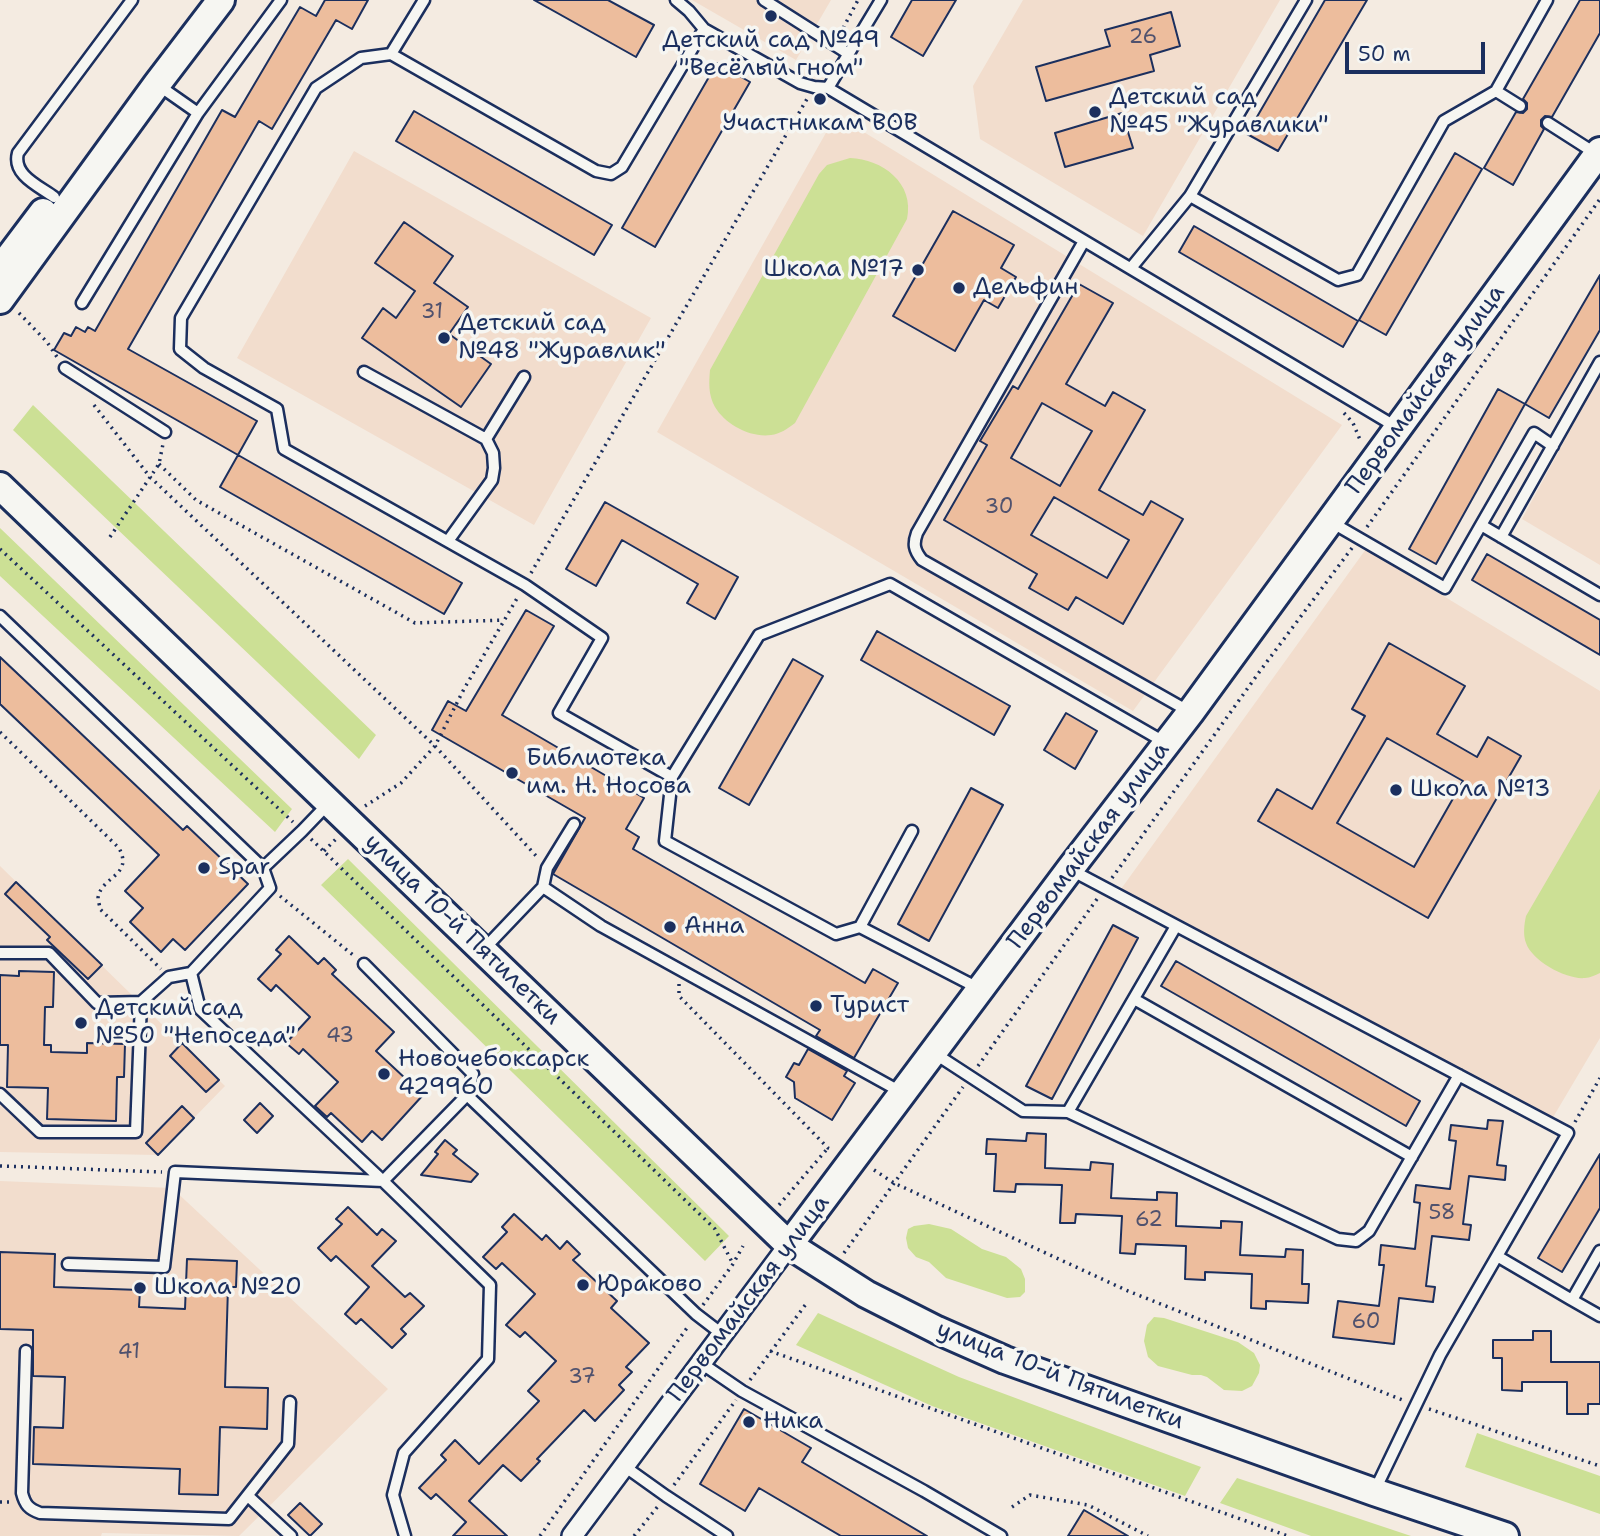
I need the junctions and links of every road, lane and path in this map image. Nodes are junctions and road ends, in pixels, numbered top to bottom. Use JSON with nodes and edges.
{"nodes":[{"id":1,"x":132,"y":0,"type":"edge"},
{"id":2,"x":201,"y":0,"type":"edge"},
{"id":3,"x":221,"y":0,"type":"edge"},
{"id":4,"x":281,"y":0,"type":"edge"},
{"id":5,"x":424,"y":0,"type":"edge"},
{"id":6,"x":676,"y":0,"type":"edge"},
{"id":7,"x":764,"y":0,"type":"edge"},
{"id":8,"x":858,"y":0,"type":"edge"},
{"id":9,"x":881,"y":0,"type":"edge"},
{"id":10,"x":1306,"y":0,"type":"edge"},
{"id":11,"x":1547,"y":0,"type":"edge"},
{"id":12,"x":704,"y":29,"type":"junction"},
{"id":13,"x":834,"y":45,"type":"junction"},
{"id":14,"x":391,"y":54,"type":"junction"},
{"id":15,"x":849,"y":54,"type":"junction"},
{"id":16,"x":157,"y":84,"type":"junction"},
{"id":17,"x":814,"y":87,"type":"junction"},
{"id":18,"x":828,"y":88,"type":"junction"},
{"id":19,"x":1496,"y":91,"type":"junction"},
{"id":20,"x":1520,"y":106,"type":"dead end"},
{"id":21,"x":198,"y":113,"type":"junction"},
{"id":22,"x":1548,"y":123,"type":"dead end"},
{"id":23,"x":1599,"y":153,"type":"edge"},
{"id":24,"x":1191,"y":196,"type":"junction"},
{"id":25,"x":54,"y":197,"type":"junction"},
{"id":26,"x":1600,"y":199,"type":"edge"},
{"id":27,"x":1084,"y":241,"type":"junction"},
{"id":28,"x":1131,"y":268,"type":"junction"},
{"id":29,"x":0,"y":269,"type":"edge"},
{"id":30,"x":82,"y":303,"type":"dead end"},
{"id":31,"x":9,"y":307,"type":"edge"},
{"id":32,"x":1600,"y":362,"type":"edge"},
{"id":33,"x":65,"y":368,"type":"joint"},
{"id":34,"x":364,"y":372,"type":"dead end"},
{"id":35,"x":524,"y":377,"type":"dead end"},
{"id":36,"x":90,"y":400,"type":"dead end"},
{"id":37,"x":1345,"y":414,"type":"dead end"},
{"id":38,"x":1398,"y":428,"type":"junction"},
{"id":39,"x":165,"y":432,"type":"joint"},
{"id":40,"x":486,"y":439,"type":"junction"},
{"id":41,"x":1553,"y":446,"type":"junction"},
{"id":42,"x":1365,"y":451,"type":"dead end"},
{"id":43,"x":159,"y":464,"type":"junction"},
{"id":44,"x":150,"y":477,"type":"junction"},
{"id":45,"x":0,"y":486,"type":"edge"},
{"id":46,"x":1331,"y":522,"type":"junction"},
{"id":47,"x":1481,"y":525,"type":"junction"},
{"id":48,"x":110,"y":537,"type":"dead end"},
{"id":49,"x":1501,"y":537,"type":"junction"},
{"id":50,"x":1359,"y":538,"type":"junction"},
{"id":51,"x":448,"y":541,"type":"junction"},
{"id":52,"x":0,"y":549,"type":"edge"},
{"id":53,"x":525,"y":585,"type":"junction"},
{"id":54,"x":1600,"y":595,"type":"edge"},
{"id":55,"x":0,"y":616,"type":"edge"},
{"id":56,"x":504,"y":620,"type":"junction"},
{"id":57,"x":1191,"y":713,"type":"junction"},
{"id":58,"x":0,"y":732,"type":"edge"},
{"id":59,"x":1166,"y":744,"type":"junction"},
{"id":60,"x":435,"y":746,"type":"junction"},
{"id":61,"x":672,"y":776,"type":"junction"},
{"id":62,"x":330,"y":803,"type":"junction"},
{"id":63,"x":351,"y":823,"type":"junction"},
{"id":64,"x":574,"y":824,"type":"dead end"},
{"id":65,"x":302,"y":831,"type":"junction"},
{"id":66,"x":912,"y":831,"type":"dead end"},
{"id":67,"x":324,"y":851,"type":"junction"},
{"id":68,"x":263,"y":868,"type":"junction"},
{"id":69,"x":547,"y":868,"type":"junction"},
{"id":70,"x":1070,"y":869,"type":"junction"},
{"id":71,"x":543,"y":887,"type":"junction"},
{"id":72,"x":270,"y":888,"type":"junction"},
{"id":73,"x":1105,"y":888,"type":"junction"},
{"id":74,"x":1176,"y":926,"type":"junction"},
{"id":75,"x":860,"y":927,"type":"junction"},
{"id":76,"x":482,"y":950,"type":"junction"},
{"id":77,"x":0,"y":953,"type":"edge"},
{"id":78,"x":364,"y":964,"type":"joint"},
{"id":79,"x":678,"y":969,"type":"junction"},
{"id":80,"x":191,"y":973,"type":"junction"},
{"id":81,"x":169,"y":977,"type":"junction"},
{"id":82,"x":981,"y":990,"type":"junction"},
{"id":83,"x":1134,"y":999,"type":"junction"},
{"id":84,"x":141,"y":1002,"type":"junction"},
{"id":85,"x":934,"y":1052,"type":"junction"},
{"id":86,"x":971,"y":1076,"type":"junction"},
{"id":87,"x":1459,"y":1076,"type":"junction"},
{"id":88,"x":1600,"y":1078,"type":"edge"},
{"id":89,"x":903,"y":1093,"type":"junction"},
{"id":90,"x":0,"y":1094,"type":"edge"},
{"id":91,"x":467,"y":1095,"type":"junction"},
{"id":92,"x":1068,"y":1112,"type":"junction"},
{"id":93,"x":1568,"y":1133,"type":"junction"},
{"id":94,"x":828,"y":1148,"type":"junction"},
{"id":95,"x":836,"y":1151,"type":"dead end"},
{"id":96,"x":1412,"y":1157,"type":"junction"},
{"id":97,"x":0,"y":1166,"type":"edge"},
{"id":98,"x":866,"y":1166,"type":"dead end"},
{"id":99,"x":175,"y":1172,"type":"junction"},
{"id":100,"x":383,"y":1181,"type":"junction"},
{"id":101,"x":894,"y":1183,"type":"junction"},
{"id":102,"x":777,"y":1207,"type":"dead end"},
{"id":103,"x":789,"y":1245,"type":"junction"},
{"id":104,"x":743,"y":1246,"type":"dead end"},
{"id":105,"x":1600,"y":1251,"type":"edge"},
{"id":106,"x":844,"y":1253,"type":"dead end"},
{"id":107,"x":1497,"y":1256,"type":"junction"},
{"id":108,"x":68,"y":1264,"type":"dead end"},
{"id":109,"x":733,"y":1264,"type":"junction"},
{"id":110,"x":1572,"y":1300,"type":"junction"},
{"id":111,"x":806,"y":1304,"type":"dead end"},
{"id":112,"x":696,"y":1314,"type":"junction"},
{"id":113,"x":1600,"y":1316,"type":"edge"},
{"id":114,"x":722,"y":1334,"type":"junction"},
{"id":115,"x":26,"y":1351,"type":"dead end"},
{"id":116,"x":770,"y":1351,"type":"junction"},
{"id":117,"x":701,"y":1363,"type":"junction"},
{"id":118,"x":742,"y":1391,"type":"junction"},
{"id":119,"x":290,"y":1402,"type":"dead end"},
{"id":120,"x":1416,"y":1405,"type":"junction"},
{"id":121,"x":624,"y":1466,"type":"junction"},
{"id":122,"x":1600,"y":1466,"type":"edge"},
{"id":123,"x":1374,"y":1492,"type":"junction"},
{"id":124,"x":248,"y":1496,"type":"junction"},
{"id":125,"x":666,"y":1496,"type":"junction"},
{"id":126,"x":1012,"y":1507,"type":"dead end"},
{"id":127,"x":291,"y":1536,"type":"edge"},
{"id":128,"x":405,"y":1536,"type":"edge"},
{"id":129,"x":540,"y":1536,"type":"edge"},
{"id":130,"x":572,"y":1536,"type":"edge"},
{"id":131,"x":634,"y":1536,"type":"edge"},
{"id":132,"x":727,"y":1536,"type":"edge"},
{"id":133,"x":1001,"y":1536,"type":"edge"},
{"id":134,"x":1148,"y":1536,"type":"edge"},
{"id":135,"x":1288,"y":1536,"type":"edge"},
{"id":136,"x":1505,"y":1536,"type":"edge"}],
"edges":[{"from":1,"to":25,"type":"lane"},
{"from":2,"to":25,"type":"main road"},
{"from":3,"to":16,"type":"main road"},
{"from":4,"to":21,"type":"lane"},
{"from":5,"to":14,"type":"lane"},
{"from":6,"to":12,"type":"lane"},
{"from":7,"to":13,"type":"lane"},
{"from":8,"to":13,"type":"path"},
{"from":9,"to":15,"type":"lane"},
{"from":10,"to":24,"type":"lane"},
{"from":11,"to":19,"type":"lane"},
{"from":12,"to":14,"type":"lane"},
{"from":12,"to":17,"type":"lane"},
{"from":13,"to":15,"type":"lane"},
{"from":14,"to":51,"type":"lane"},
{"from":15,"to":18,"type":"lane"},
{"from":16,"to":21,"type":"lane"},
{"from":16,"to":31,"type":"main road"},
{"from":17,"to":18,"type":"lane"},
{"from":17,"to":53,"type":"path"},
{"from":18,"to":27,"type":"lane"},
{"from":19,"to":20,"type":"lane"},
{"from":19,"to":24,"type":"lane"},
{"from":21,"to":30,"type":"lane"},
{"from":22,"to":23,"type":"lane"},
{"from":23,"to":38,"type":"main road","name":"Первомайская улица"},
{"from":24,"to":28,"type":"lane"},
{"from":25,"to":29,"type":"main road"},
{"from":26,"to":50,"type":"path"},
{"from":27,"to":28,"type":"lane"},
{"from":27,"to":57,"type":"lane"},
{"from":28,"to":38,"type":"lane"},
{"from":31,"to":33,"type":"path"},
{"from":32,"to":41,"type":"lane"},
{"from":33,"to":39,"type":"lane"},
{"from":34,"to":40,"type":"lane"},
{"from":35,"to":40,"type":"lane"},
{"from":36,"to":44,"type":"path"},
{"from":37,"to":42,"type":"path"},
{"from":38,"to":46,"type":"main road","name":"Первомайская улица"},
{"from":39,"to":43,"type":"path"},
{"from":40,"to":51,"type":"lane"},
{"from":41,"to":47,"type":"lane"},
{"from":41,"to":49,"type":"lane"},
{"from":43,"to":44,"type":"path"},
{"from":43,"to":56,"type":"path"},
{"from":44,"to":48,"type":"path"},
{"from":44,"to":60,"type":"path"},
{"from":45,"to":62,"type":"main road","name":"улица 10-й Пятилетки"},
{"from":46,"to":50,"type":"lane"},
{"from":46,"to":57,"type":"main road","name":"Первомайская улица"},
{"from":47,"to":49,"type":"lane"},
{"from":47,"to":50,"type":"lane"},
{"from":49,"to":54,"type":"lane"},
{"from":50,"to":73,"type":"path"},
{"from":51,"to":53,"type":"lane"},
{"from":52,"to":65,"type":"path"},
{"from":53,"to":56,"type":"path"},
{"from":53,"to":61,"type":"lane"},
{"from":55,"to":68,"type":"lane"},
{"from":56,"to":60,"type":"path"},
{"from":57,"to":59,"type":"main road","name":"Первомайская улица"},
{"from":58,"to":81,"type":"path"},
{"from":59,"to":61,"type":"lane"},
{"from":59,"to":70,"type":"main road","name":"Первомайская улица"},
{"from":60,"to":63,"type":"path"},
{"from":60,"to":69,"type":"path"},
{"from":61,"to":75,"type":"lane"},
{"from":62,"to":63,"type":"main road","name":"улица 10-й Пятилетки"},
{"from":62,"to":65,"type":"lane"},
{"from":63,"to":67,"type":"path"},
{"from":63,"to":76,"type":"main road","name":"улица 10-й Пятилетки"},
{"from":64,"to":69,"type":"lane"},
{"from":65,"to":67,"type":"path"},
{"from":65,"to":68,"type":"lane"},
{"from":66,"to":75,"type":"lane"},
{"from":67,"to":109,"type":"path"},
{"from":68,"to":72,"type":"lane"},
{"from":69,"to":71,"type":"lane"},
{"from":70,"to":73,"type":"lane"},
{"from":70,"to":82,"type":"main road","name":"Первомайская улица"},
{"from":71,"to":76,"type":"lane"},
{"from":71,"to":79,"type":"lane"},
{"from":72,"to":78,"type":"path"},
{"from":72,"to":80,"type":"lane"},
{"from":73,"to":74,"type":"lane"},
{"from":73,"to":86,"type":"path"},
{"from":74,"to":83,"type":"lane"},
{"from":74,"to":87,"type":"lane"},
{"from":75,"to":82,"type":"lane"},
{"from":76,"to":103,"type":"main road","name":"улица 10-й Пятилетки"},
{"from":77,"to":84,"type":"lane"},
{"from":78,"to":91,"type":"lane"},
{"from":79,"to":89,"type":"lane"},
{"from":79,"to":94,"type":"path"},
{"from":80,"to":81,"type":"lane"},
{"from":80,"to":100,"type":"lane"},
{"from":81,"to":84,"type":"lane"},
{"from":82,"to":85,"type":"main road","name":"Первомайская улица"},
{"from":83,"to":92,"type":"lane"},
{"from":83,"to":96,"type":"lane"},
{"from":84,"to":90,"type":"lane"},
{"from":85,"to":86,"type":"lane"},
{"from":85,"to":89,"type":"main road","name":"Первомайская улица"},
{"from":86,"to":92,"type":"lane"},
{"from":86,"to":101,"type":"path"},
{"from":87,"to":93,"type":"lane"},
{"from":87,"to":96,"type":"lane"},
{"from":88,"to":93,"type":"path"},
{"from":89,"to":103,"type":"main road","name":"Первомайская улица"},
{"from":91,"to":100,"type":"lane"},
{"from":91,"to":112,"type":"lane"},
{"from":92,"to":96,"type":"lane"},
{"from":93,"to":107,"type":"lane"},
{"from":94,"to":95,"type":"path"},
{"from":94,"to":102,"type":"path"},
{"from":97,"to":99,"type":"path"},
{"from":98,"to":101,"type":"path"},
{"from":99,"to":100,"type":"lane"},
{"from":99,"to":108,"type":"lane"},
{"from":100,"to":128,"type":"lane"},
{"from":101,"to":106,"type":"path"},
{"from":101,"to":120,"type":"path"},
{"from":103,"to":114,"type":"street","name":"Первомайская улица"},
{"from":103,"to":123,"type":"main road","name":"улица 10-й Пятилетки"},
{"from":104,"to":109,"type":"path"},
{"from":105,"to":110,"type":"lane"},
{"from":107,"to":110,"type":"lane"},
{"from":107,"to":120,"type":"lane"},
{"from":109,"to":112,"type":"path"},
{"from":110,"to":113,"type":"lane"},
{"from":111,"to":116,"type":"path"},
{"from":112,"to":114,"type":"lane"},
{"from":112,"to":129,"type":"path"},
{"from":114,"to":117,"type":"street","name":"Первомайская улица"},
{"from":115,"to":124,"type":"lane"},
{"from":116,"to":118,"type":"path"},
{"from":116,"to":135,"type":"path"},
{"from":117,"to":118,"type":"lane"},
{"from":117,"to":121,"type":"street","name":"Первомайская улица"},
{"from":118,"to":125,"type":"path"},
{"from":118,"to":133,"type":"lane"},
{"from":119,"to":124,"type":"lane"},
{"from":120,"to":122,"type":"path"},
{"from":120,"to":123,"type":"lane"},
{"from":121,"to":125,"type":"lane"},
{"from":121,"to":130,"type":"street","name":"Первомайская улица"},
{"from":123,"to":136,"type":"main road","name":"улица 10-й Пятилетки"},
{"from":124,"to":127,"type":"lane"},
{"from":125,"to":131,"type":"path"},
{"from":125,"to":132,"type":"lane"},
{"from":126,"to":134,"type":"path"}]}
